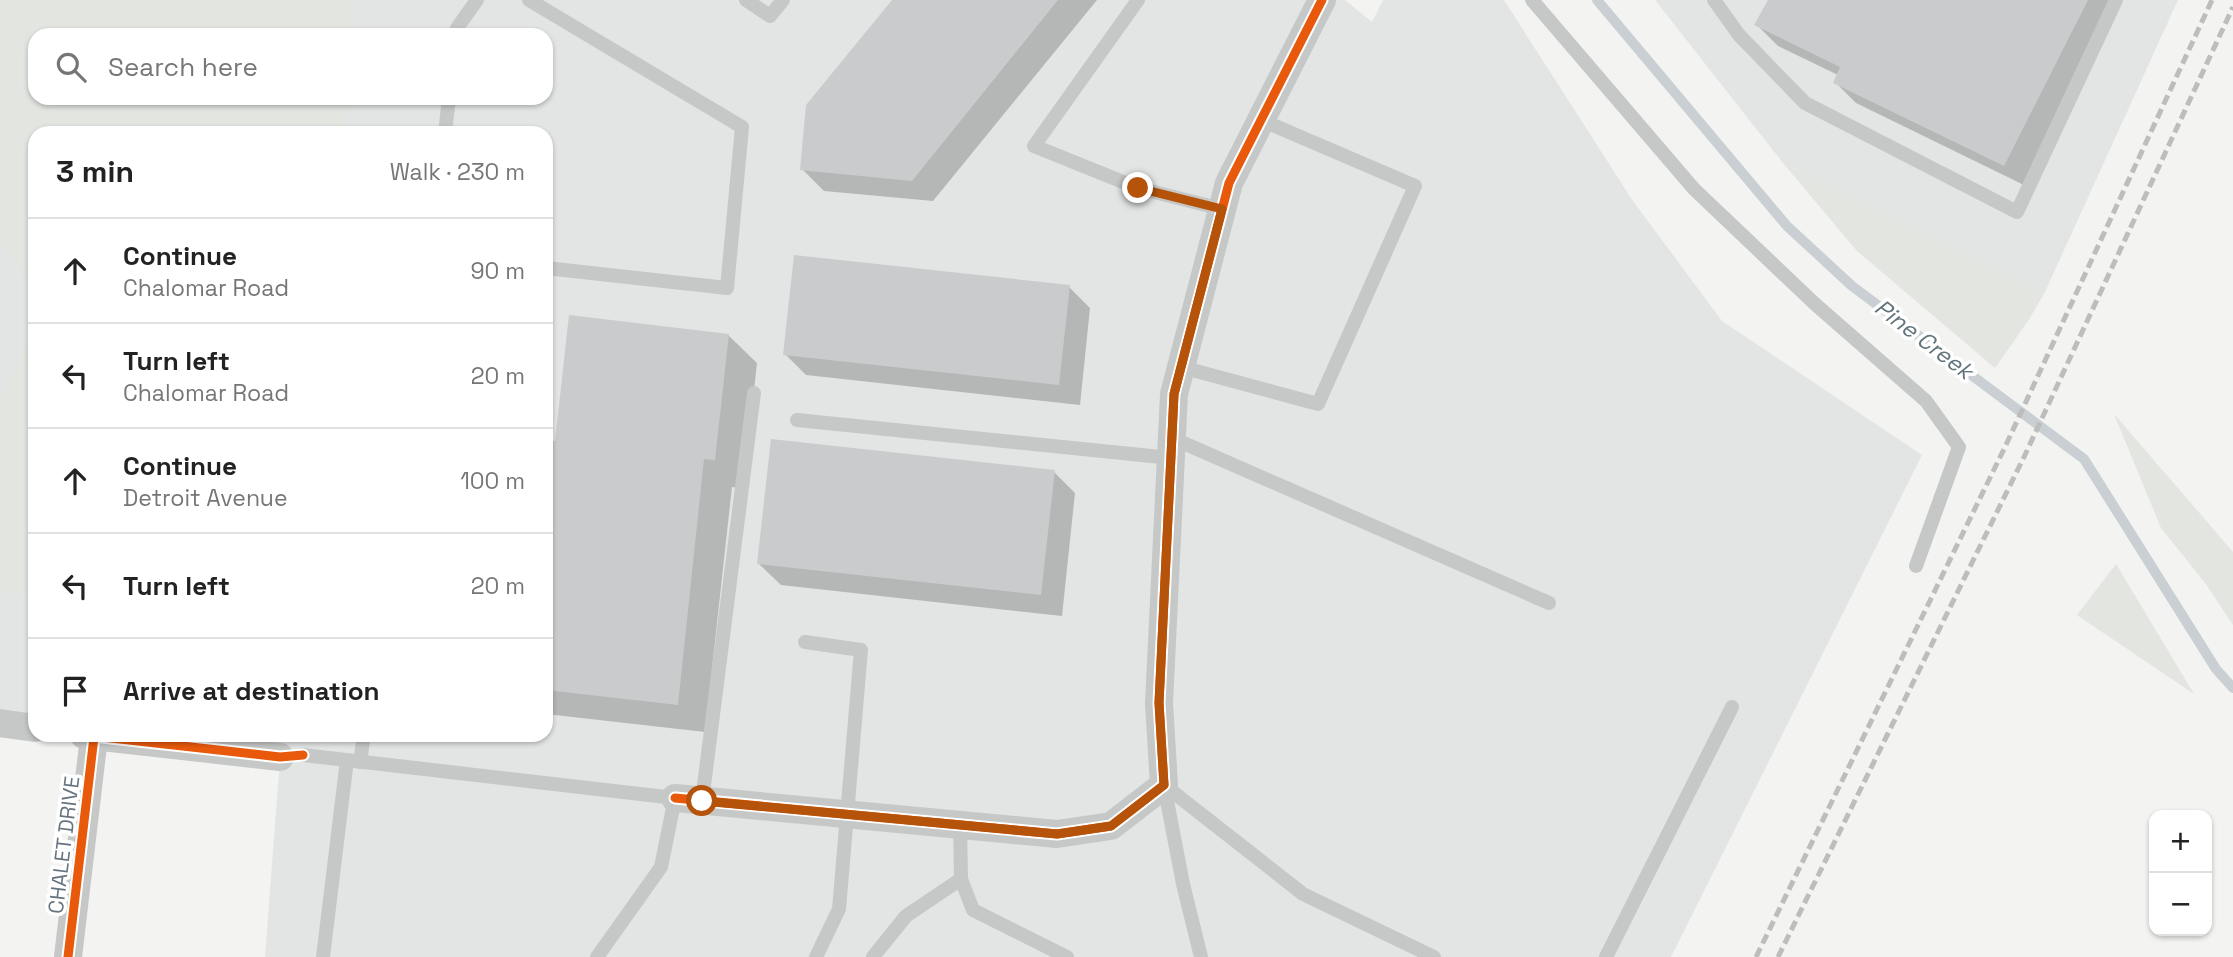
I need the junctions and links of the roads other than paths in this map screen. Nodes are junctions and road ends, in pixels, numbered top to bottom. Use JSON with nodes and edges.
{"nodes":[{"id":1,"x":477,"y":0,"type":"edge"},
{"id":2,"x":529,"y":0,"type":"edge"},
{"id":3,"x":746,"y":0,"type":"edge"},
{"id":4,"x":783,"y":0,"type":"edge"},
{"id":5,"x":1138,"y":0,"type":"edge"},
{"id":6,"x":1322,"y":0,"type":"edge"},
{"id":7,"x":1532,"y":0,"type":"edge"},
{"id":8,"x":1714,"y":0,"type":"edge"},
{"id":9,"x":2116,"y":0,"type":"edge"},
{"id":10,"x":457,"y":28,"type":"edge"},
{"id":11,"x":448,"y":105,"type":"edge"},
{"id":12,"x":1261,"y":120,"type":"junction"},
{"id":13,"x":446,"y":126,"type":"edge"},
{"id":14,"x":1222,"y":209,"type":"junction"},
{"id":15,"x":553,"y":269,"type":"edge"},
{"id":16,"x":1181,"y":367,"type":"junction"},
{"id":17,"x":754,"y":393,"type":"dead end"},
{"id":18,"x":797,"y":420,"type":"dead end"},
{"id":19,"x":1172,"y":448,"type":"junction"},
{"id":20,"x":1916,"y":566,"type":"dead end"},
{"id":21,"x":1549,"y":603,"type":"dead end"},
{"id":22,"x":804,"y":642,"type":"dead end"},
{"id":23,"x":1732,"y":707,"type":"dead end"},
{"id":24,"x":0,"y":723,"type":"edge"},
{"id":25,"x":28,"y":727,"type":"edge"},
{"id":26,"x":88,"y":742,"type":"edge"},
{"id":27,"x":150,"y":742,"type":"edge"},
{"id":28,"x":361,"y":742,"type":"edge"},
{"id":29,"x":291,"y":756,"type":"joint"},
{"id":30,"x":354,"y":761,"type":"junction"},
{"id":31,"x":1164,"y":785,"type":"junction"},
{"id":32,"x":674,"y":799,"type":"junction"},
{"id":33,"x":702,"y":801,"type":"junction"},
{"id":34,"x":845,"y":814,"type":"junction"},
{"id":35,"x":960,"y":825,"type":"junction"},
{"id":36,"x":961,"y":879,"type":"junction"},
{"id":37,"x":68,"y":957,"type":"edge"},
{"id":38,"x":323,"y":957,"type":"edge"},
{"id":39,"x":597,"y":957,"type":"edge"},
{"id":40,"x":816,"y":957,"type":"edge"},
{"id":41,"x":873,"y":957,"type":"edge"},
{"id":42,"x":1067,"y":957,"type":"edge"},
{"id":43,"x":1201,"y":957,"type":"edge"},
{"id":44,"x":1434,"y":957,"type":"edge"},
{"id":45,"x":1606,"y":957,"type":"edge"}],
"edges":[{"from":1,"to":10,"type":"lane"},
{"from":2,"to":15,"type":"lane"},
{"from":3,"to":4,"type":"lane"},
{"from":5,"to":14,"type":"lane"},
{"from":6,"to":12,"type":"street"},
{"from":7,"to":20,"type":"lane"},
{"from":8,"to":9,"type":"lane"},
{"from":11,"to":13,"type":"lane"},
{"from":12,"to":14,"type":"street"},
{"from":12,"to":16,"type":"lane"},
{"from":14,"to":16,"type":"street"},
{"from":16,"to":19,"type":"street"},
{"from":17,"to":33,"type":"lane"},
{"from":18,"to":19,"type":"lane"},
{"from":19,"to":21,"type":"lane"},
{"from":19,"to":31,"type":"street"},
{"from":22,"to":34,"type":"lane"},
{"from":23,"to":45,"type":"lane"},
{"from":24,"to":25,"type":"street"},
{"from":26,"to":37,"type":"street","name":"CHALET DRIVE"},
{"from":27,"to":29,"type":"street"},
{"from":28,"to":30,"type":"lane"},
{"from":29,"to":30,"type":"lane"},
{"from":30,"to":32,"type":"lane"},
{"from":30,"to":38,"type":"lane"},
{"from":31,"to":35,"type":"street"},
{"from":31,"to":43,"type":"lane"},
{"from":31,"to":44,"type":"lane"},
{"from":32,"to":33,"type":"street"},
{"from":32,"to":39,"type":"lane"},
{"from":33,"to":34,"type":"street"},
{"from":34,"to":35,"type":"street"},
{"from":34,"to":40,"type":"lane"},
{"from":35,"to":36,"type":"lane"},
{"from":36,"to":41,"type":"lane"},
{"from":36,"to":42,"type":"lane"}]}
